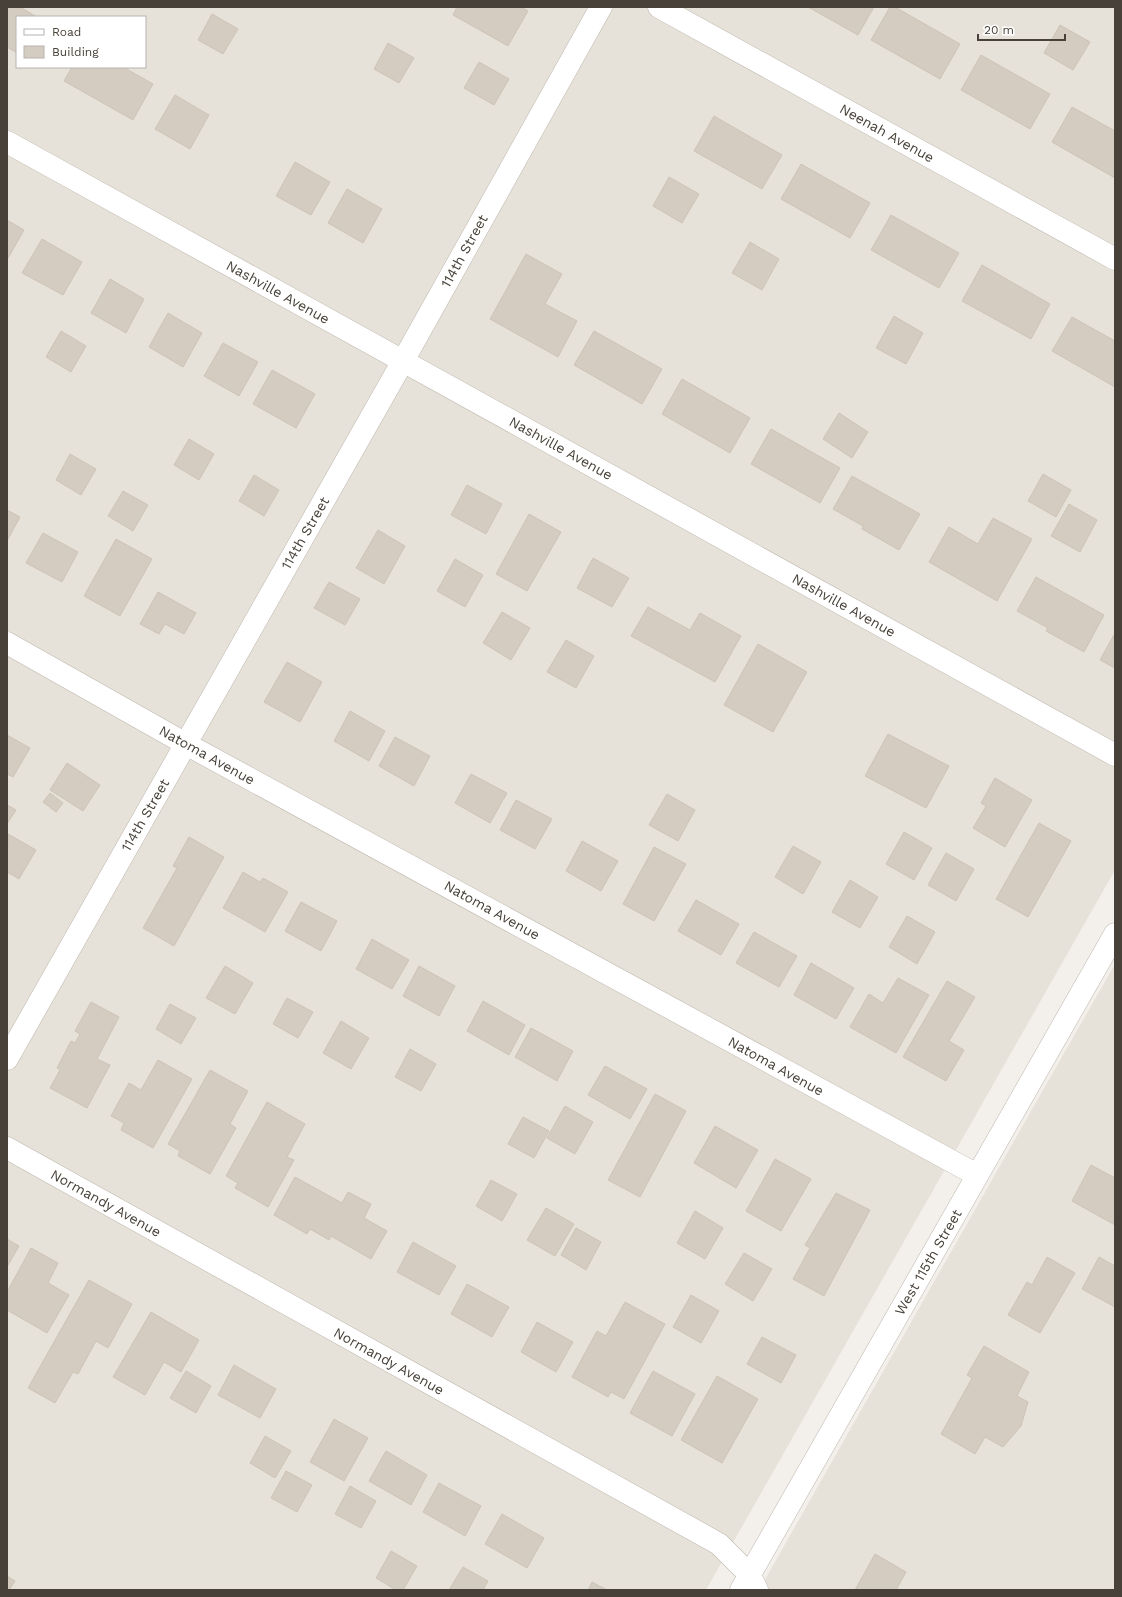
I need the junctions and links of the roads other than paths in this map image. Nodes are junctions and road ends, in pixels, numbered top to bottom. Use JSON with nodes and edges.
{"nodes":[{"id":1,"x":601,"y":7,"type":"edge"},
{"id":2,"x":659,"y":7,"type":"edge"},
{"id":3,"x":7,"y":142,"type":"edge"},
{"id":4,"x":1115,"y":259,"type":"edge"},
{"id":5,"x":403,"y":361,"type":"junction"},
{"id":6,"x":7,"y":644,"type":"edge"},
{"id":7,"x":186,"y":744,"type":"junction"},
{"id":8,"x":1115,"y":755,"type":"edge"},
{"id":9,"x":1115,"y":934,"type":"edge"},
{"id":10,"x":7,"y":1059,"type":"edge"},
{"id":11,"x":7,"y":1148,"type":"edge"},
{"id":12,"x":977,"y":1176,"type":"junction"},
{"id":13,"x":749,"y":1585,"type":"edge"}],
"edges":[{"from":1,"to":5,"type":"street","name":"114th Street"},
{"from":2,"to":4,"type":"street","name":"Neenah Avenue"},
{"from":3,"to":5,"type":"street","name":"Nashville Avenue"},
{"from":5,"to":7,"type":"street","name":"114th Street"},
{"from":5,"to":8,"type":"street","name":"Nashville Avenue"},
{"from":6,"to":7,"type":"street","name":"Natoma Avenue"},
{"from":7,"to":10,"type":"street","name":"114th Street"},
{"from":7,"to":12,"type":"street","name":"Natoma Avenue"},
{"from":9,"to":12,"type":"street","name":"West 115th Street"},
{"from":11,"to":13,"type":"street","name":"Normandy Avenue"},
{"from":12,"to":13,"type":"street","name":"West 115th Street"}]}
